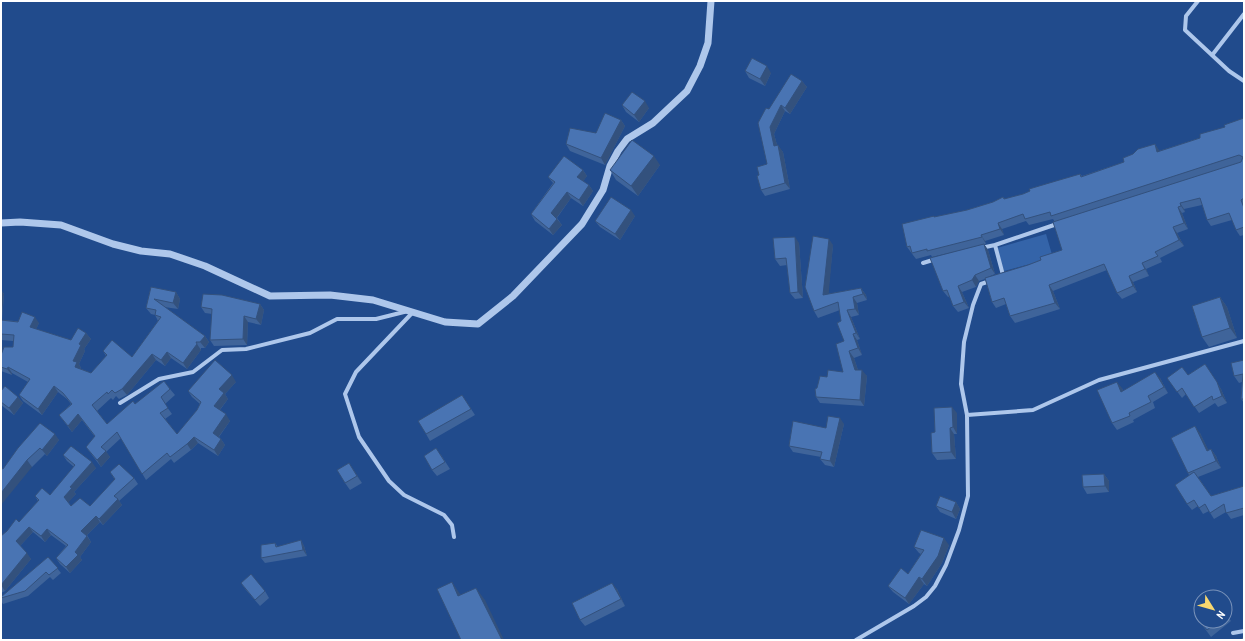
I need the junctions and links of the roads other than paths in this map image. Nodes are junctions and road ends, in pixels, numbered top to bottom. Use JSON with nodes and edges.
{"nodes":[{"id":1,"x":711,"y":1,"type":"edge"},
{"id":2,"x":1198,"y":1,"type":"edge"},
{"id":3,"x":1244,"y":14,"type":"edge"},
{"id":4,"x":1213,"y":54,"type":"junction"},
{"id":5,"x":1244,"y":81,"type":"edge"},
{"id":6,"x":1062,"y":222,"type":"edge"},
{"id":7,"x":1,"y":223,"type":"edge"},
{"id":8,"x":994,"y":245,"type":"junction"},
{"id":9,"x":973,"y":250,"type":"edge"},
{"id":10,"x":944,"y":257,"type":"edge"},
{"id":11,"x":923,"y":263,"type":"dead end"},
{"id":12,"x":411,"y":312,"type":"junction"},
{"id":13,"x":1244,"y":341,"type":"edge"},
{"id":14,"x":120,"y":403,"type":"dead end"},
{"id":15,"x":967,"y":415,"type":"junction"},
{"id":16,"x":454,"y":537,"type":"dead end"},
{"id":17,"x":1244,"y":630,"type":"edge"},
{"id":18,"x":1233,"y":633,"type":"dead end"},
{"id":19,"x":856,"y":640,"type":"edge"}],
"edges":[{"from":1,"to":12,"type":"street"},
{"from":2,"to":4,"type":"street"},
{"from":3,"to":4,"type":"street"},
{"from":4,"to":5,"type":"street"},
{"from":6,"to":8,"type":"street"},
{"from":7,"to":12,"type":"street"},
{"from":8,"to":9,"type":"street"},
{"from":8,"to":15,"type":"street"},
{"from":10,"to":11,"type":"street"},
{"from":12,"to":14,"type":"street"},
{"from":12,"to":16,"type":"street"},
{"from":13,"to":15,"type":"street"},
{"from":15,"to":19,"type":"street"},
{"from":17,"to":18,"type":"street"}]}
